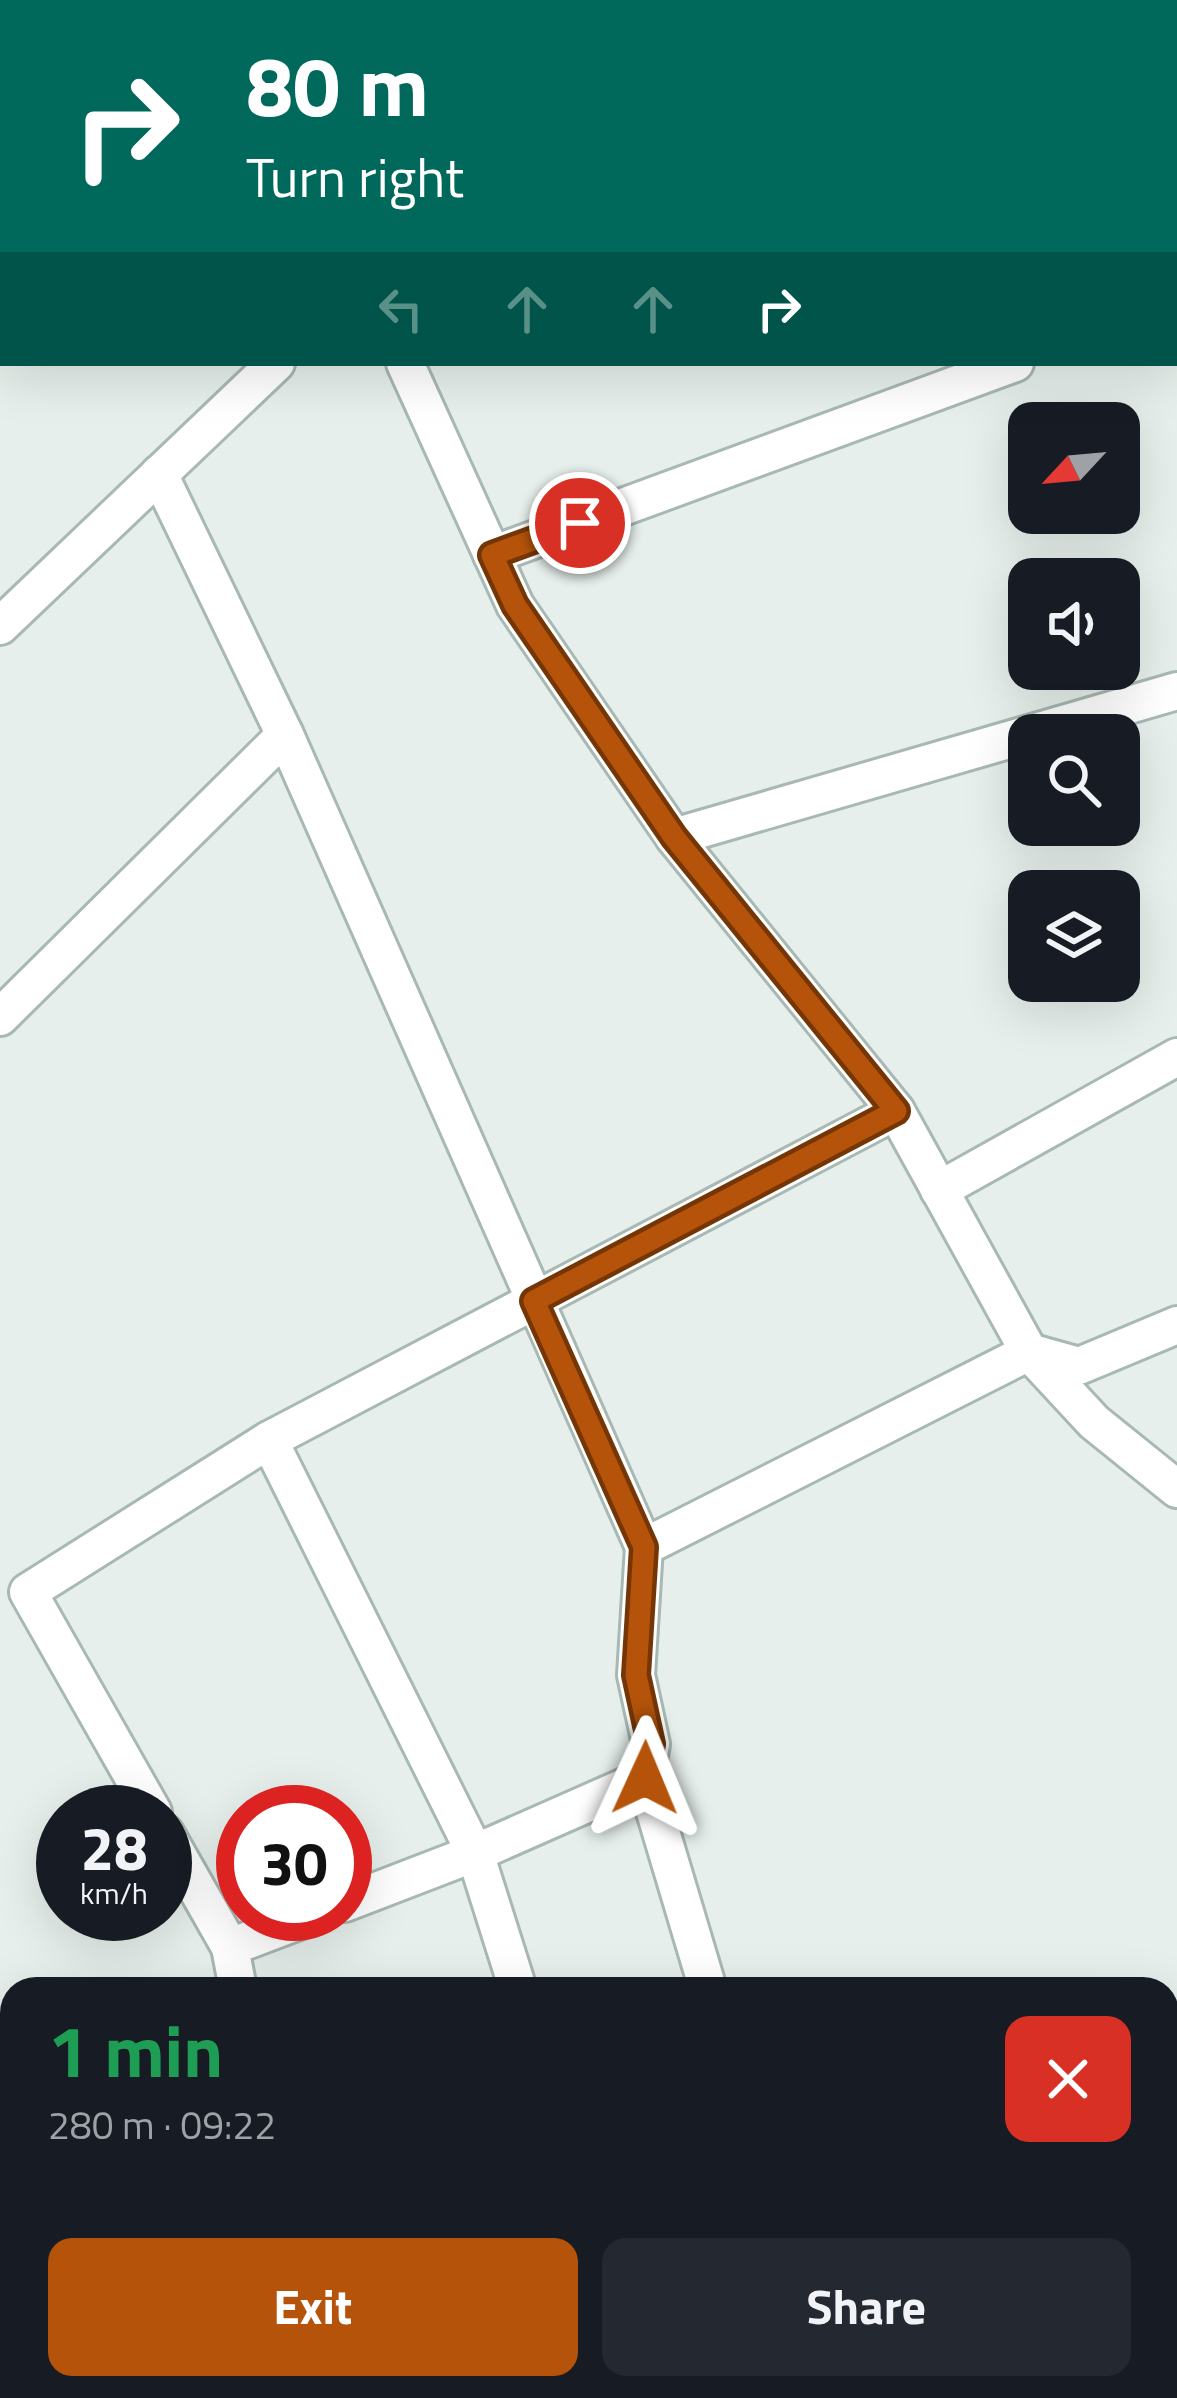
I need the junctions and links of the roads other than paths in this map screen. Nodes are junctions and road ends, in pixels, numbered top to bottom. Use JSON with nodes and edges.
{"nodes":[{"id":1,"x":273,"y":366,"type":"edge"},
{"id":2,"x":405,"y":366,"type":"edge"},
{"id":3,"x":1007,"y":366,"type":"edge"},
{"id":4,"x":158,"y":474,"type":"junction"},
{"id":5,"x":492,"y":555,"type":"junction"},
{"id":6,"x":0,"y":626,"type":"edge"},
{"id":7,"x":1177,"y":692,"type":"edge"},
{"id":8,"x":285,"y":735,"type":"junction"},
{"id":9,"x":674,"y":837,"type":"junction"},
{"id":10,"x":0,"y":1017,"type":"edge"},
{"id":11,"x":1177,"y":1057,"type":"edge"},
{"id":12,"x":896,"y":1111,"type":"junction"},
{"id":13,"x":939,"y":1190,"type":"junction"},
{"id":14,"x":534,"y":1301,"type":"junction"},
{"id":15,"x":1177,"y":1324,"type":"edge"},
{"id":16,"x":1029,"y":1352,"type":"junction"},
{"id":17,"x":269,"y":1440,"type":"junction"},
{"id":18,"x":1177,"y":1490,"type":"edge"},
{"id":19,"x":644,"y":1547,"type":"junction"},
{"id":20,"x":14,"y":1599,"type":"edge"},
{"id":21,"x":645,"y":1778,"type":"junction"},
{"id":22,"x":135,"y":1785,"type":"edge"},
{"id":23,"x":476,"y":1853,"type":"junction"},
{"id":24,"x":192,"y":1880,"type":"edge"},
{"id":25,"x":372,"y":1893,"type":"edge"},
{"id":26,"x":246,"y":1941,"type":"edge"},
{"id":27,"x":230,"y":1947,"type":"junction"},
{"id":28,"x":236,"y":1977,"type":"edge"},
{"id":29,"x":514,"y":1977,"type":"edge"},
{"id":30,"x":704,"y":1977,"type":"edge"}],
"edges":[{"from":1,"to":4,"type":"street"},
{"from":2,"to":5,"type":"street"},
{"from":3,"to":5,"type":"street"},
{"from":4,"to":6,"type":"street"},
{"from":4,"to":8,"type":"street"},
{"from":5,"to":9,"type":"street"},
{"from":7,"to":9,"type":"street"},
{"from":8,"to":10,"type":"street"},
{"from":8,"to":14,"type":"street"},
{"from":9,"to":12,"type":"street"},
{"from":11,"to":13,"type":"street"},
{"from":12,"to":13,"type":"street"},
{"from":12,"to":14,"type":"street"},
{"from":13,"to":16,"type":"street"},
{"from":14,"to":17,"type":"street"},
{"from":14,"to":19,"type":"street"},
{"from":15,"to":16,"type":"street"},
{"from":16,"to":18,"type":"street"},
{"from":16,"to":19,"type":"street"},
{"from":17,"to":20,"type":"street"},
{"from":17,"to":23,"type":"street"},
{"from":19,"to":21,"type":"street"},
{"from":20,"to":22,"type":"street"},
{"from":21,"to":23,"type":"street"},
{"from":21,"to":30,"type":"street"},
{"from":23,"to":25,"type":"street"},
{"from":23,"to":29,"type":"street"},
{"from":24,"to":27,"type":"street"},
{"from":26,"to":27,"type":"street"},
{"from":27,"to":28,"type":"street"}]}
